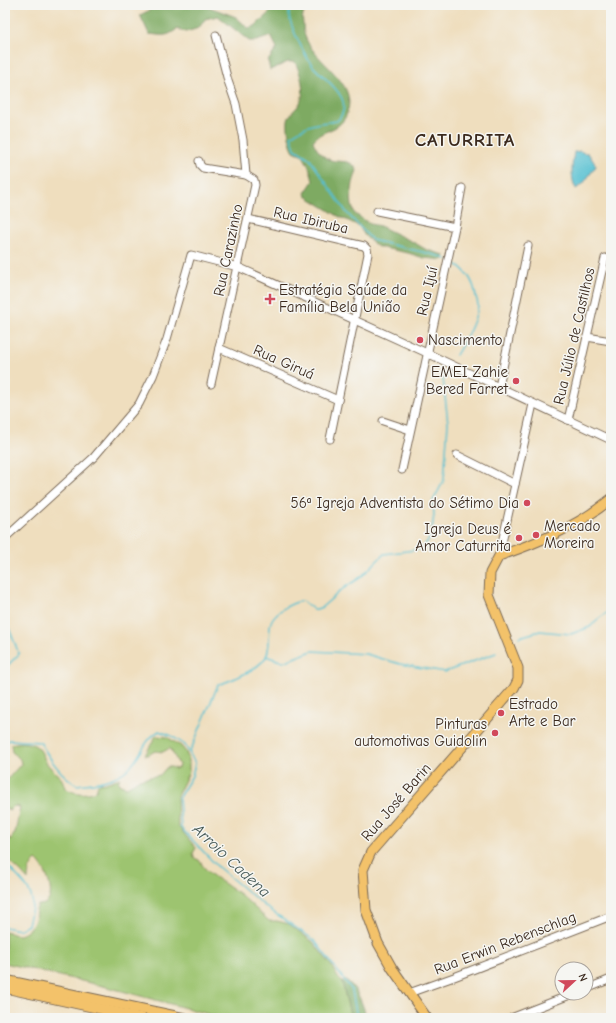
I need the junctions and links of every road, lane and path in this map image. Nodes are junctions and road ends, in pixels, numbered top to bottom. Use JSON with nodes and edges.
{"nodes":[{"id":1,"x":216,"y":34,"type":"dead end"},
{"id":2,"x":199,"y":161,"type":"dead end"},
{"id":3,"x":246,"y":175,"type":"junction"},
{"id":4,"x":462,"y":188,"type":"dead end"},
{"id":5,"x":377,"y":211,"type":"dead end"},
{"id":6,"x":248,"y":219,"type":"junction"},
{"id":7,"x":455,"y":227,"type":"junction"},
{"id":8,"x":528,"y":246,"type":"dead end"},
{"id":9,"x":605,"y":258,"type":"dead end"},
{"id":10,"x":238,"y":267,"type":"junction"},
{"id":11,"x":355,"y":320,"type":"junction"},
{"id":12,"x":587,"y":337,"type":"junction"},
{"id":13,"x":611,"y":341,"type":"edge"},
{"id":14,"x":219,"y":348,"type":"junction"},
{"id":15,"x":427,"y":353,"type":"junction"},
{"id":16,"x":211,"y":384,"type":"dead end"},
{"id":17,"x":499,"y":387,"type":"junction"},
{"id":18,"x":338,"y":400,"type":"junction"},
{"id":19,"x":533,"y":404,"type":"junction"},
{"id":20,"x":568,"y":420,"type":"junction"},
{"id":21,"x":383,"y":421,"type":"dead end"},
{"id":22,"x":410,"y":430,"type":"junction"},
{"id":23,"x":330,"y":439,"type":"dead end"},
{"id":24,"x":611,"y":440,"type":"edge"},
{"id":25,"x":457,"y":456,"type":"dead end"},
{"id":26,"x":402,"y":470,"type":"dead end"},
{"id":27,"x":515,"y":484,"type":"junction"},
{"id":28,"x":611,"y":499,"type":"edge"},
{"id":29,"x":5,"y":538,"type":"edge"},
{"id":30,"x":499,"y":556,"type":"junction"},
{"id":31,"x":611,"y":916,"type":"edge"},
{"id":32,"x":611,"y":979,"type":"edge"},
{"id":33,"x":5,"y":980,"type":"edge"},
{"id":34,"x":594,"y":986,"type":"edge"},
{"id":35,"x":5,"y":988,"type":"edge"},
{"id":36,"x":409,"y":993,"type":"junction"},
{"id":37,"x":555,"y":1001,"type":"edge"},
{"id":38,"x":142,"y":1018,"type":"edge"},
{"id":39,"x":185,"y":1018,"type":"edge"},
{"id":40,"x":427,"y":1018,"type":"edge"},
{"id":41,"x":511,"y":1018,"type":"edge"}],
"edges":[{"from":1,"to":3,"type":"street"},
{"from":2,"to":3,"type":"street"},
{"from":3,"to":6,"type":"street","name":"Rua Carazinho"},
{"from":4,"to":7,"type":"street","name":"Rua Ijuí"},
{"from":5,"to":7,"type":"street"},
{"from":6,"to":10,"type":"street","name":"Rua Carazinho"},
{"from":6,"to":11,"type":"street","name":"Rua Ibiruba"},
{"from":7,"to":15,"type":"street","name":"Rua Ijuí"},
{"from":8,"to":17,"type":"street"},
{"from":9,"to":12,"type":"street","name":"Rua Júlio de Castilhos"},
{"from":10,"to":11,"type":"street"},
{"from":10,"to":14,"type":"street","name":"Rua Carazinho"},
{"from":10,"to":29,"type":"street"},
{"from":11,"to":15,"type":"street"},
{"from":11,"to":18,"type":"street"},
{"from":12,"to":13,"type":"street"},
{"from":12,"to":20,"type":"street","name":"Rua Júlio de Castilhos"},
{"from":14,"to":16,"type":"street","name":"Rua Carazinho"},
{"from":14,"to":18,"type":"street","name":"Rua Giruá"},
{"from":15,"to":17,"type":"street"},
{"from":15,"to":22,"type":"street","name":"Rua Ijuí"},
{"from":17,"to":19,"type":"street"},
{"from":18,"to":23,"type":"street"},
{"from":19,"to":20,"type":"street"},
{"from":19,"to":27,"type":"street"},
{"from":20,"to":24,"type":"street"},
{"from":21,"to":22,"type":"street"},
{"from":22,"to":26,"type":"street","name":"Rua Ijuí"},
{"from":25,"to":27,"type":"street"},
{"from":27,"to":30,"type":"street"},
{"from":28,"to":30,"type":"main road"},
{"from":30,"to":36,"type":"main road","name":"Rua José Barin"},
{"from":31,"to":36,"type":"street","name":"Rua Erwin Rebenschlag"},
{"from":32,"to":34,"type":"street"},
{"from":33,"to":39,"type":"main road"},
{"from":35,"to":38,"type":"main road"},
{"from":36,"to":40,"type":"main road","name":"Rua José Barin"},
{"from":37,"to":41,"type":"street"}]}
